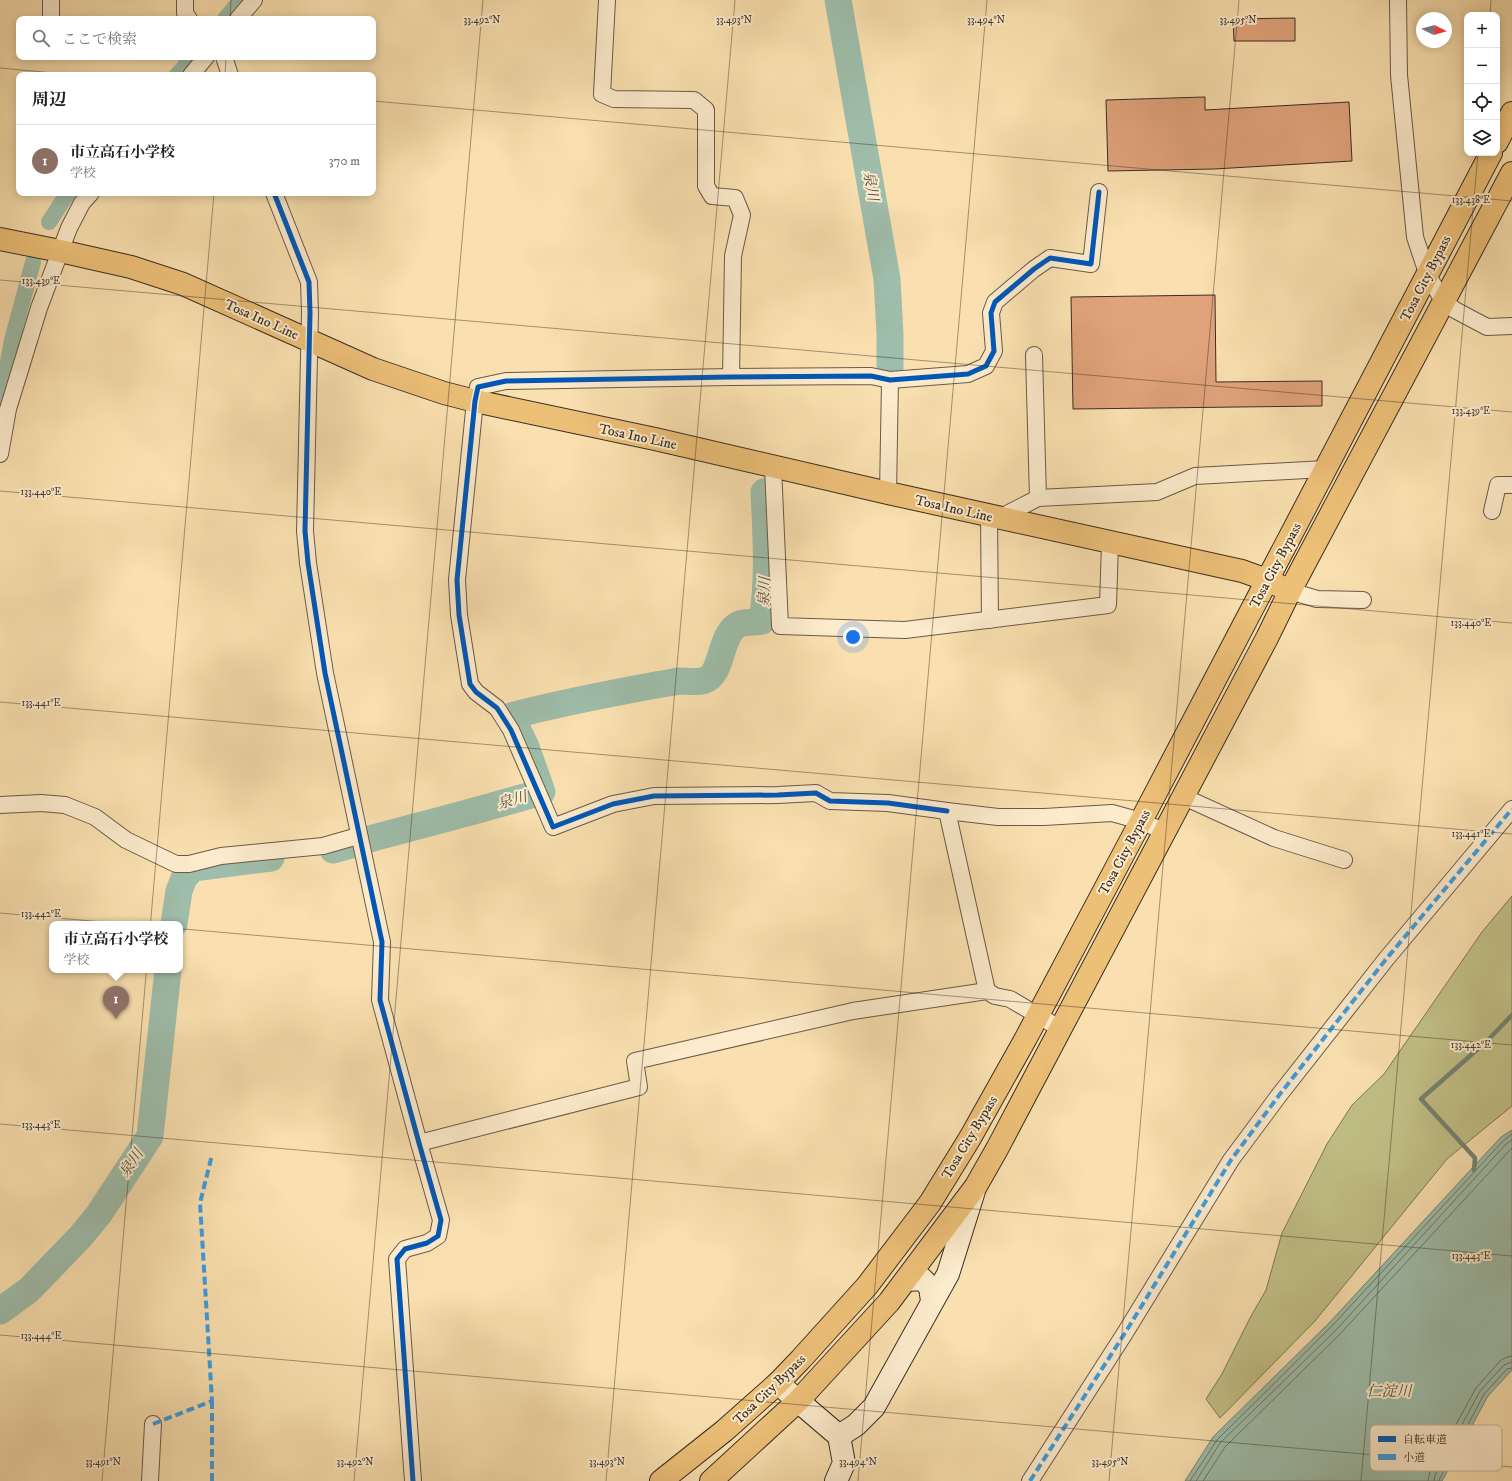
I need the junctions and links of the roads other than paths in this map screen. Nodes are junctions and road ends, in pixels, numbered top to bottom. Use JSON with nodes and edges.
{"nodes":[{"id":1,"x":51,"y":0,"type":"edge"},
{"id":2,"x":186,"y":0,"type":"edge"},
{"id":3,"x":254,"y":0,"type":"edge"},
{"id":4,"x":607,"y":0,"type":"edge"},
{"id":5,"x":1398,"y":0,"type":"edge"},
{"id":6,"x":51,"y":16,"type":"edge"},
{"id":7,"x":187,"y":16,"type":"edge"},
{"id":8,"x":241,"y":16,"type":"edge"},
{"id":9,"x":204,"y":60,"type":"edge"},
{"id":10,"x":225,"y":60,"type":"edge"},
{"id":11,"x":194,"y":72,"type":"edge"},
{"id":12,"x":229,"y":72,"type":"edge"},
{"id":13,"x":1512,"y":113,"type":"edge"},
{"id":14,"x":1500,"y":136,"type":"edge"},
{"id":15,"x":1489,"y":156,"type":"edge"},
{"id":16,"x":1512,"y":173,"type":"edge"},
{"id":17,"x":1099,"y":192,"type":"dead end"},
{"id":18,"x":88,"y":196,"type":"edge"},
{"id":19,"x":275,"y":196,"type":"edge"},
{"id":20,"x":0,"y":239,"type":"edge"},
{"id":21,"x":60,"y":251,"type":"junction"},
{"id":22,"x":1428,"y":276,"type":"junction"},
{"id":23,"x":1444,"y":302,"type":"junction"},
{"id":24,"x":1512,"y":326,"type":"edge"},
{"id":25,"x":309,"y":340,"type":"junction"},
{"id":26,"x":1034,"y":355,"type":"dead end"},
{"id":27,"x":731,"y":377,"type":"junction"},
{"id":28,"x":890,"y":380,"type":"junction"},
{"id":29,"x":475,"y":401,"type":"junction"},
{"id":30,"x":0,"y":449,"type":"edge"},
{"id":31,"x":773,"y":467,"type":"junction"},
{"id":32,"x":1325,"y":469,"type":"junction"},
{"id":33,"x":1512,"y":485,"type":"edge"},
{"id":34,"x":888,"y":493,"type":"junction"},
{"id":35,"x":1038,"y":498,"type":"junction"},
{"id":36,"x":1492,"y":511,"type":"dead end"},
{"id":37,"x":994,"y":517,"type":"junction"},
{"id":38,"x":1110,"y":543,"type":"junction"},
{"id":39,"x":1267,"y":580,"type":"junction"},
{"id":40,"x":1290,"y":591,"type":"junction"},
{"id":41,"x":1364,"y":600,"type":"dead end"},
{"id":42,"x":990,"y":620,"type":"junction"},
{"id":43,"x":1184,"y":797,"type":"junction"},
{"id":44,"x":0,"y":805,"type":"edge"},
{"id":45,"x":1512,"y":809,"type":"edge"},
{"id":46,"x":947,"y":811,"type":"junction"},
{"id":47,"x":1141,"y":821,"type":"junction"},
{"id":48,"x":1165,"y":832,"type":"junction"},
{"id":49,"x":358,"y":836,"type":"junction"},
{"id":50,"x":1344,"y":860,"type":"dead end"},
{"id":51,"x":987,"y":991,"type":"junction"},
{"id":52,"x":1037,"y":1016,"type":"junction"},
{"id":53,"x":1061,"y":1029,"type":"junction"},
{"id":54,"x":418,"y":1143,"type":"junction"},
{"id":55,"x":976,"y":1186,"type":"junction"},
{"id":56,"x":906,"y":1280,"type":"junction"},
{"id":57,"x":932,"y":1301,"type":"junction"},
{"id":58,"x":778,"y":1382,"type":"junction"},
{"id":59,"x":798,"y":1401,"type":"junction"},
{"id":60,"x":153,"y":1424,"type":"dead end"},
{"id":61,"x":839,"y":1436,"type":"junction"},
{"id":62,"x":150,"y":1481,"type":"edge"},
{"id":63,"x":413,"y":1481,"type":"edge"},
{"id":64,"x":661,"y":1481,"type":"edge"},
{"id":65,"x":711,"y":1481,"type":"edge"},
{"id":66,"x":836,"y":1481,"type":"edge"},
{"id":67,"x":1030,"y":1481,"type":"edge"}],
"edges":[{"from":1,"to":6,"type":"street"},
{"from":2,"to":7,"type":"street"},
{"from":3,"to":8,"type":"street"},
{"from":4,"to":27,"type":"street"},
{"from":5,"to":22,"type":"street"},
{"from":9,"to":11,"type":"street"},
{"from":10,"to":12,"type":"street"},
{"from":13,"to":14,"type":"main road"},
{"from":15,"to":22,"type":"main road","name":"Tosa City Bypass"},
{"from":16,"to":23,"type":"main road","name":"Tosa City Bypass"},
{"from":17,"to":28,"type":"street"},
{"from":18,"to":21,"type":"street"},
{"from":19,"to":25,"type":"street"},
{"from":20,"to":21,"type":"main road","name":"Tosa Ino Line"},
{"from":21,"to":25,"type":"main road","name":"Tosa Ino Line"},
{"from":21,"to":30,"type":"street"},
{"from":22,"to":23,"type":"street"},
{"from":22,"to":32,"type":"main road","name":"Tosa City Bypass"},
{"from":23,"to":24,"type":"street"},
{"from":23,"to":40,"type":"main road","name":"Tosa City Bypass"},
{"from":25,"to":29,"type":"main road","name":"Tosa Ino Line"},
{"from":25,"to":49,"type":"street"},
{"from":26,"to":35,"type":"street"},
{"from":27,"to":28,"type":"street"},
{"from":27,"to":29,"type":"street"},
{"from":28,"to":34,"type":"street"},
{"from":29,"to":31,"type":"main road","name":"Tosa Ino Line"},
{"from":29,"to":46,"type":"street"},
{"from":31,"to":34,"type":"main road","name":"Tosa Ino Line"},
{"from":31,"to":42,"type":"street"},
{"from":32,"to":35,"type":"street"},
{"from":32,"to":39,"type":"main road","name":"Tosa City Bypass"},
{"from":33,"to":36,"type":"street"},
{"from":34,"to":37,"type":"main road","name":"Tosa Ino Line"},
{"from":35,"to":37,"type":"street"},
{"from":37,"to":38,"type":"main road","name":"Tosa Ino Line"},
{"from":37,"to":42,"type":"street"},
{"from":38,"to":39,"type":"main road","name":"Tosa Ino Line"},
{"from":38,"to":42,"type":"street"},
{"from":39,"to":40,"type":"main road","name":"Tosa Ino Line"},
{"from":39,"to":47,"type":"main road","name":"Tosa City Bypass"},
{"from":40,"to":41,"type":"street"},
{"from":40,"to":43,"type":"main road","name":"Tosa City Bypass"},
{"from":43,"to":48,"type":"main road","name":"Tosa City Bypass"},
{"from":43,"to":50,"type":"street"},
{"from":44,"to":49,"type":"street"},
{"from":45,"to":67,"type":"street"},
{"from":46,"to":47,"type":"street"},
{"from":46,"to":51,"type":"street"},
{"from":47,"to":48,"type":"street"},
{"from":47,"to":52,"type":"main road","name":"Tosa City Bypass"},
{"from":48,"to":53,"type":"main road","name":"Tosa City Bypass"},
{"from":49,"to":54,"type":"street"},
{"from":51,"to":52,"type":"street"},
{"from":51,"to":54,"type":"street"},
{"from":52,"to":53,"type":"street"},
{"from":52,"to":58,"type":"main road","name":"Tosa City Bypass"},
{"from":53,"to":55,"type":"main road","name":"Tosa City Bypass"},
{"from":54,"to":63,"type":"street"},
{"from":55,"to":56,"type":"main road","name":"Tosa City Bypass"},
{"from":55,"to":57,"type":"main road"},
{"from":56,"to":57,"type":"main road"},
{"from":56,"to":59,"type":"main road","name":"Tosa City Bypass"},
{"from":57,"to":61,"type":"main road"},
{"from":58,"to":59,"type":"main road"},
{"from":58,"to":64,"type":"main road","name":"Tosa City Bypass"},
{"from":59,"to":61,"type":"main road"},
{"from":59,"to":65,"type":"main road","name":"Tosa City Bypass"},
{"from":60,"to":62,"type":"street"},
{"from":61,"to":66,"type":"main road"}]}
